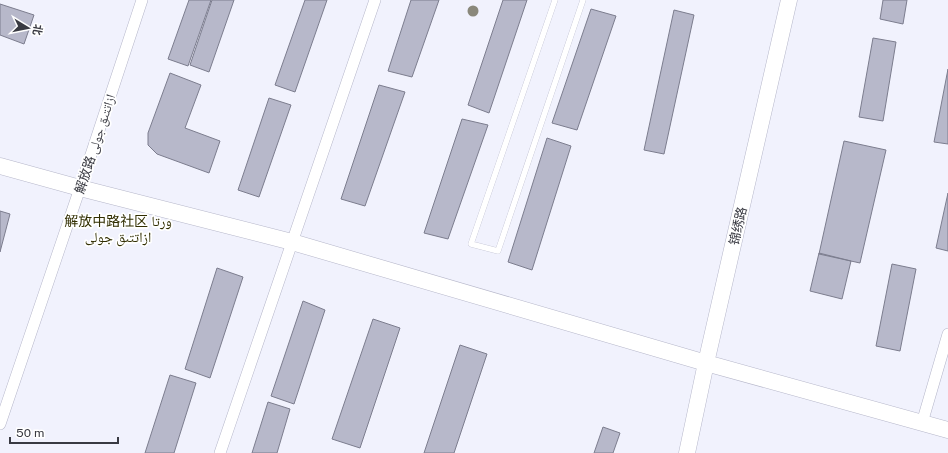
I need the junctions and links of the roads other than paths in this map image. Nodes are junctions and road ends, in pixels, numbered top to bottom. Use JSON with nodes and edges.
{"nodes":[{"id":1,"x":142,"y":0,"type":"edge"},
{"id":2,"x":375,"y":0,"type":"edge"},
{"id":3,"x":555,"y":0,"type":"edge"},
{"id":4,"x":583,"y":0,"type":"edge"},
{"id":5,"x":789,"y":0,"type":"edge"},
{"id":6,"x":0,"y":166,"type":"edge"},
{"id":7,"x":80,"y":188,"type":"junction"},
{"id":8,"x":292,"y":242,"type":"junction"},
{"id":9,"x":948,"y":334,"type":"edge"},
{"id":10,"x":706,"y":363,"type":"junction"},
{"id":11,"x":922,"y":423,"type":"junction"},
{"id":12,"x":0,"y":424,"type":"edge"},
{"id":13,"x":948,"y":430,"type":"edge"},
{"id":14,"x":220,"y":453,"type":"edge"},
{"id":15,"x":687,"y":453,"type":"edge"}],
"edges":[{"from":1,"to":7,"type":"street","name":"解放路 ازاتتىق جولى"},
{"from":2,"to":8,"type":"street"},
{"from":3,"to":4,"type":"lane"},
{"from":5,"to":10,"type":"street","name":"锦绣路"},
{"from":6,"to":7,"type":"street"},
{"from":7,"to":8,"type":"street"},
{"from":7,"to":12,"type":"street","name":"解放路 ازاتتىق جولى"},
{"from":8,"to":10,"type":"street"},
{"from":8,"to":14,"type":"street"},
{"from":9,"to":11,"type":"street"},
{"from":10,"to":11,"type":"street"},
{"from":10,"to":15,"type":"street","name":"锦绣路"},
{"from":11,"to":13,"type":"street"}]}
